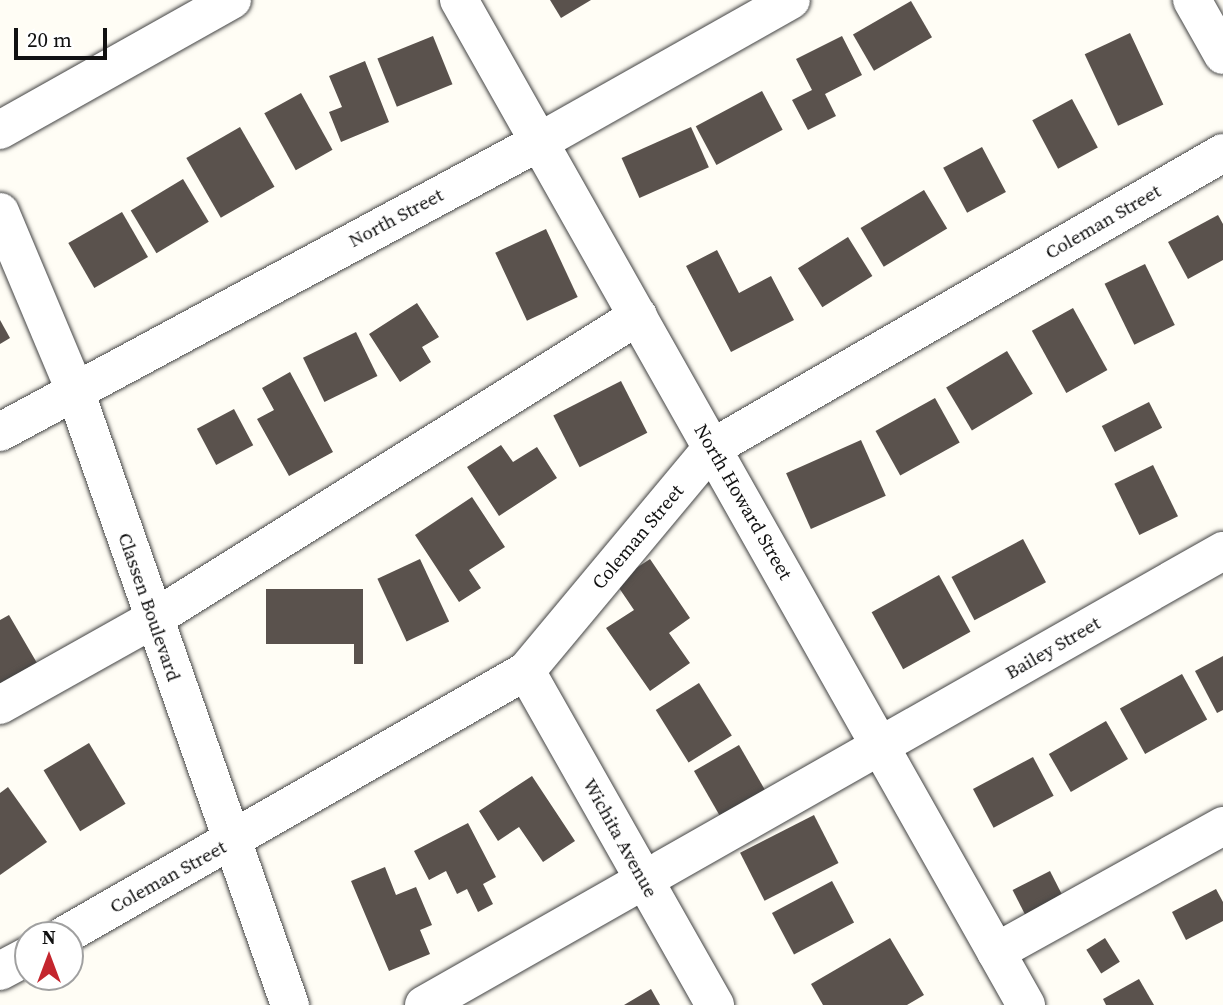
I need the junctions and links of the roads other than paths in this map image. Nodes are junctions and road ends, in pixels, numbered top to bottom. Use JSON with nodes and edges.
{"nodes":[{"id":1,"x":232,"y":0,"type":"edge"},
{"id":2,"x":459,"y":0,"type":"edge"},
{"id":3,"x":791,"y":0,"type":"edge"},
{"id":4,"x":1192,"y":0,"type":"edge"},
{"id":5,"x":1223,"y":55,"type":"edge"},
{"id":6,"x":0,"y":130,"type":"edge"},
{"id":7,"x":540,"y":142,"type":"junction"},
{"id":8,"x":1223,"y":153,"type":"edge"},
{"id":9,"x":0,"y":212,"type":"edge"},
{"id":10,"x":638,"y":316,"type":"junction"},
{"id":11,"x":74,"y":388,"type":"junction"},
{"id":12,"x":0,"y":432,"type":"edge"},
{"id":13,"x":712,"y":448,"type":"junction"},
{"id":14,"x":1223,"y":551,"type":"edge"},
{"id":15,"x":153,"y":619,"type":"junction"},
{"id":16,"x":526,"y":671,"type":"junction"},
{"id":17,"x":0,"y":705,"type":"edge"},
{"id":18,"x":883,"y":744,"type":"junction"},
{"id":19,"x":1223,"y":826,"type":"edge"},
{"id":20,"x":230,"y":842,"type":"junction"},
{"id":21,"x":644,"y":880,"type":"junction"},
{"id":22,"x":84,"y":924,"type":"edge"},
{"id":23,"x":996,"y":952,"type":"junction"},
{"id":24,"x":290,"y":1005,"type":"edge"},
{"id":25,"x":424,"y":1005,"type":"edge"},
{"id":26,"x":715,"y":1005,"type":"edge"},
{"id":27,"x":1026,"y":1005,"type":"edge"}],
"edges":[{"from":1,"to":6,"type":"street"},
{"from":2,"to":7,"type":"street","name":"North Howard Street"},
{"from":3,"to":7,"type":"street","name":"North Street"},
{"from":4,"to":5,"type":"street"},
{"from":7,"to":10,"type":"street","name":"North Howard Street"},
{"from":7,"to":11,"type":"street","name":"North Street"},
{"from":8,"to":13,"type":"street","name":"Coleman Street"},
{"from":9,"to":11,"type":"street","name":"Classen Boulevard"},
{"from":10,"to":13,"type":"street","name":"North Howard Street"},
{"from":10,"to":15,"type":"street"},
{"from":11,"to":12,"type":"street","name":"North Street"},
{"from":11,"to":15,"type":"street","name":"Classen Boulevard"},
{"from":13,"to":16,"type":"street","name":"Coleman Street"},
{"from":13,"to":18,"type":"street","name":"North Howard Street"},
{"from":14,"to":18,"type":"street","name":"Bailey Street"},
{"from":15,"to":17,"type":"street"},
{"from":15,"to":20,"type":"street","name":"Classen Boulevard"},
{"from":16,"to":20,"type":"street","name":"Coleman Street"},
{"from":16,"to":21,"type":"street","name":"Wichita Avenue"},
{"from":18,"to":21,"type":"street","name":"Bailey Street"},
{"from":18,"to":23,"type":"street","name":"North Howard Street"},
{"from":19,"to":23,"type":"street"},
{"from":20,"to":22,"type":"street","name":"Coleman Street"},
{"from":20,"to":24,"type":"street","name":"Classen Boulevard"},
{"from":21,"to":25,"type":"street","name":"Bailey Street"},
{"from":21,"to":26,"type":"street","name":"Wichita Avenue"},
{"from":23,"to":27,"type":"street","name":"North Howard Street"}]}
